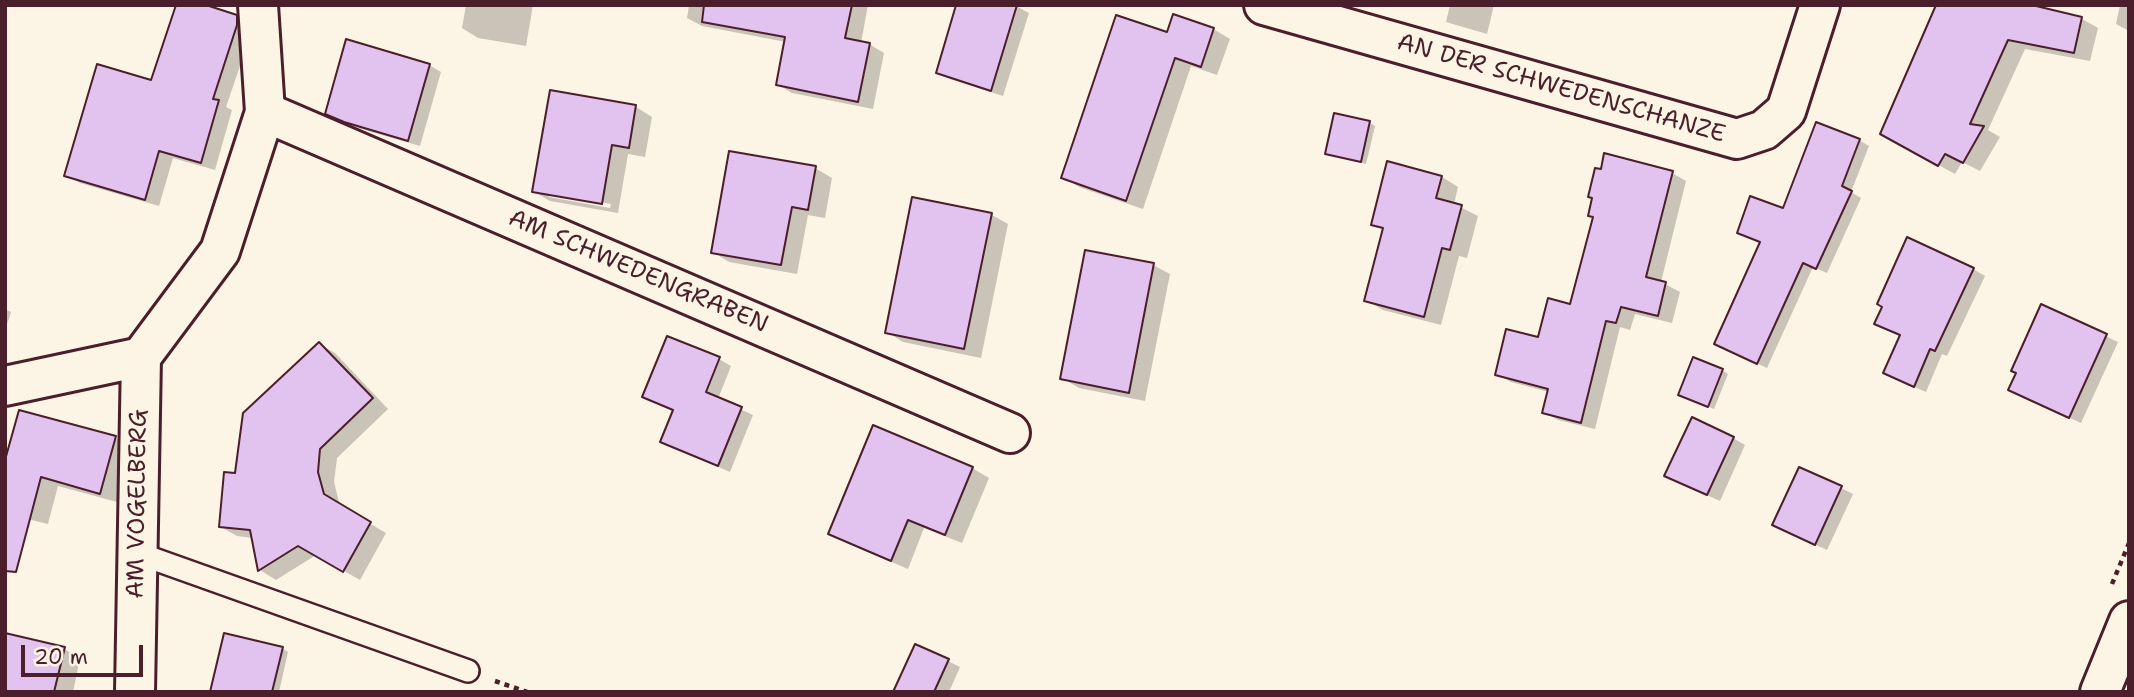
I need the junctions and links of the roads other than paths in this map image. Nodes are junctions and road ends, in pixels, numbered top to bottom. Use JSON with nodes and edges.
{"nodes":[{"id":1,"x":258,"y":5,"type":"edge"},
{"id":2,"x":1264,"y":5,"type":"edge"},
{"id":3,"x":1820,"y":5,"type":"edge"},
{"id":4,"x":265,"y":111,"type":"junction"},
{"id":5,"x":141,"y":357,"type":"junction"},
{"id":6,"x":5,"y":386,"type":"edge"},
{"id":7,"x":1010,"y":433,"type":"dead end"},
{"id":8,"x":137,"y":553,"type":"junction"},
{"id":9,"x":2129,"y":621,"type":"edge"},
{"id":10,"x":468,"y":671,"type":"dead end"},
{"id":11,"x":135,"y":692,"type":"edge"},
{"id":12,"x":2100,"y":692,"type":"edge"}],
"edges":[{"from":1,"to":4,"type":"street"},
{"from":2,"to":3,"type":"street","name":"AN DER SCHWEDENSCHANZE"},
{"from":4,"to":5,"type":"street"},
{"from":4,"to":7,"type":"street","name":"AM SCHWEDENGRABEN"},
{"from":5,"to":6,"type":"street"},
{"from":5,"to":8,"type":"street","name":"AM VOGELBERG"},
{"from":8,"to":10,"type":"lane"},
{"from":8,"to":11,"type":"street","name":"AM VOGELBERG"},
{"from":9,"to":12,"type":"street"}]}
